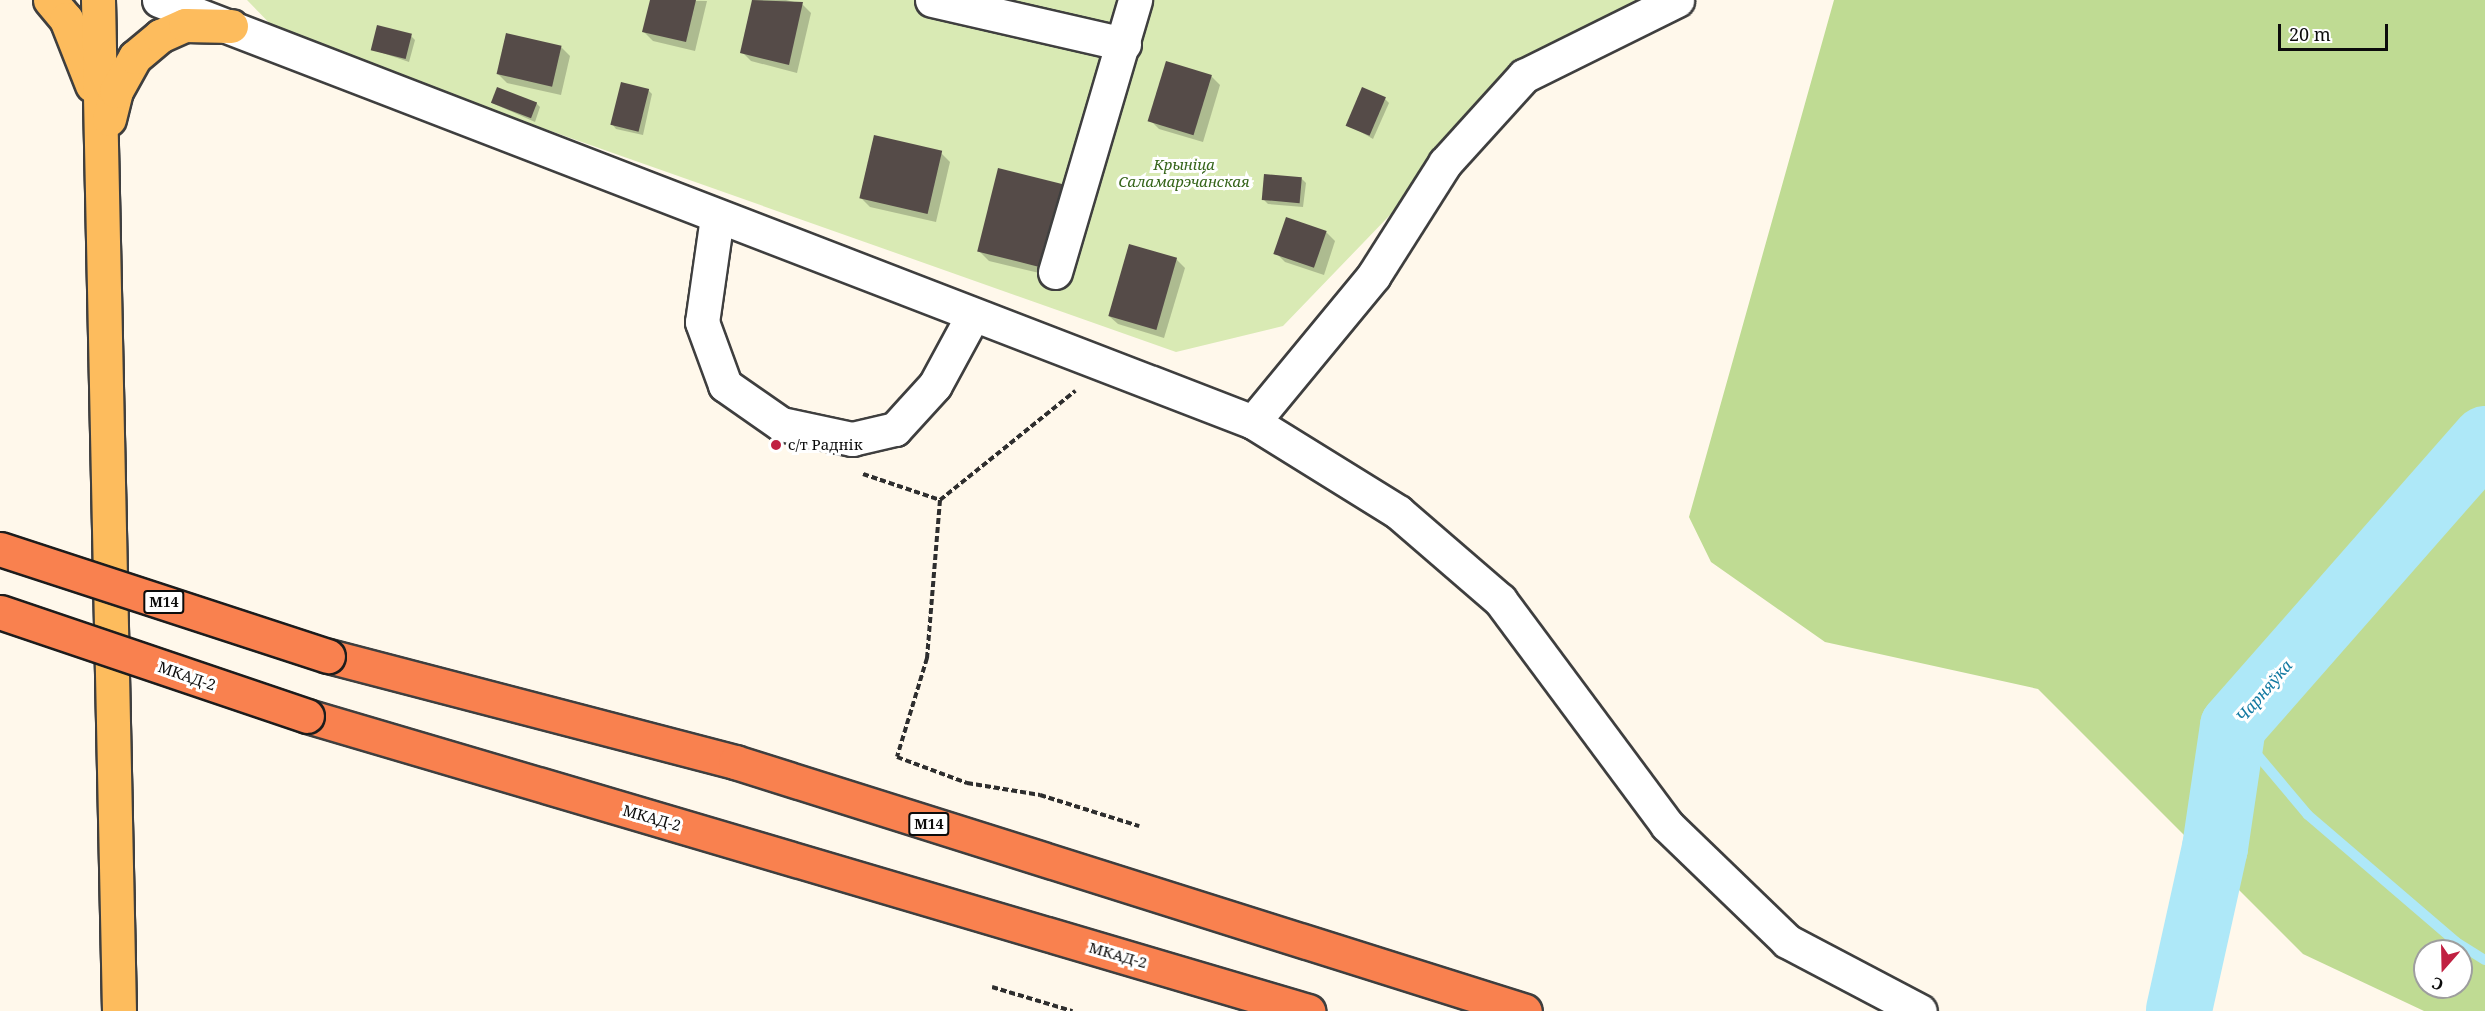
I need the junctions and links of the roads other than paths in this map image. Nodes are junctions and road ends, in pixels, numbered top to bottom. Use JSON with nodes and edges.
{"nodes":[{"id":1,"x":50,"y":0,"type":"edge"},
{"id":2,"x":98,"y":0,"type":"edge"},
{"id":3,"x":159,"y":0,"type":"edge"},
{"id":4,"x":205,"y":0,"type":"edge"},
{"id":5,"x":932,"y":0,"type":"edge"},
{"id":6,"x":1135,"y":0,"type":"edge"},
{"id":7,"x":1677,"y":0,"type":"edge"},
{"id":8,"x":231,"y":26,"type":"junction"},
{"id":9,"x":1124,"y":44,"type":"junction"},
{"id":10,"x":101,"y":109,"type":"junction"},
{"id":11,"x":102,"y":153,"type":"junction"},
{"id":12,"x":717,"y":217,"type":"junction"},
{"id":13,"x":1055,"y":272,"type":"dead end"},
{"id":14,"x":974,"y":315,"type":"junction"},
{"id":15,"x":1253,"y":422,"type":"junction"},
{"id":16,"x":0,"y":549,"type":"edge"},
{"id":17,"x":0,"y":612,"type":"edge"},
{"id":18,"x":119,"y":1011,"type":"edge"},
{"id":19,"x":1308,"y":1011,"type":"edge"},
{"id":20,"x":1525,"y":1011,"type":"edge"},
{"id":21,"x":1920,"y":1011,"type":"edge"}],
"edges":[{"from":1,"to":10,"type":"main road"},
{"from":2,"to":10,"type":"main road"},
{"from":3,"to":8,"type":"street"},
{"from":4,"to":8,"type":"main road"},
{"from":5,"to":9,"type":"street"},
{"from":6,"to":9,"type":"street"},
{"from":7,"to":15,"type":"street"},
{"from":8,"to":11,"type":"main road"},
{"from":8,"to":12,"type":"street"},
{"from":9,"to":13,"type":"street"},
{"from":10,"to":11,"type":"main road"},
{"from":11,"to":18,"type":"main road"},
{"from":12,"to":14,"type":"street"},
{"from":12,"to":14,"type":"street"},
{"from":14,"to":15,"type":"street"},
{"from":15,"to":21,"type":"street"},
{"from":16,"to":20,"type":"highway","number":"М14","bridge":true},
{"from":17,"to":19,"type":"highway","name":"МКАД-2","bridge":true}]}
